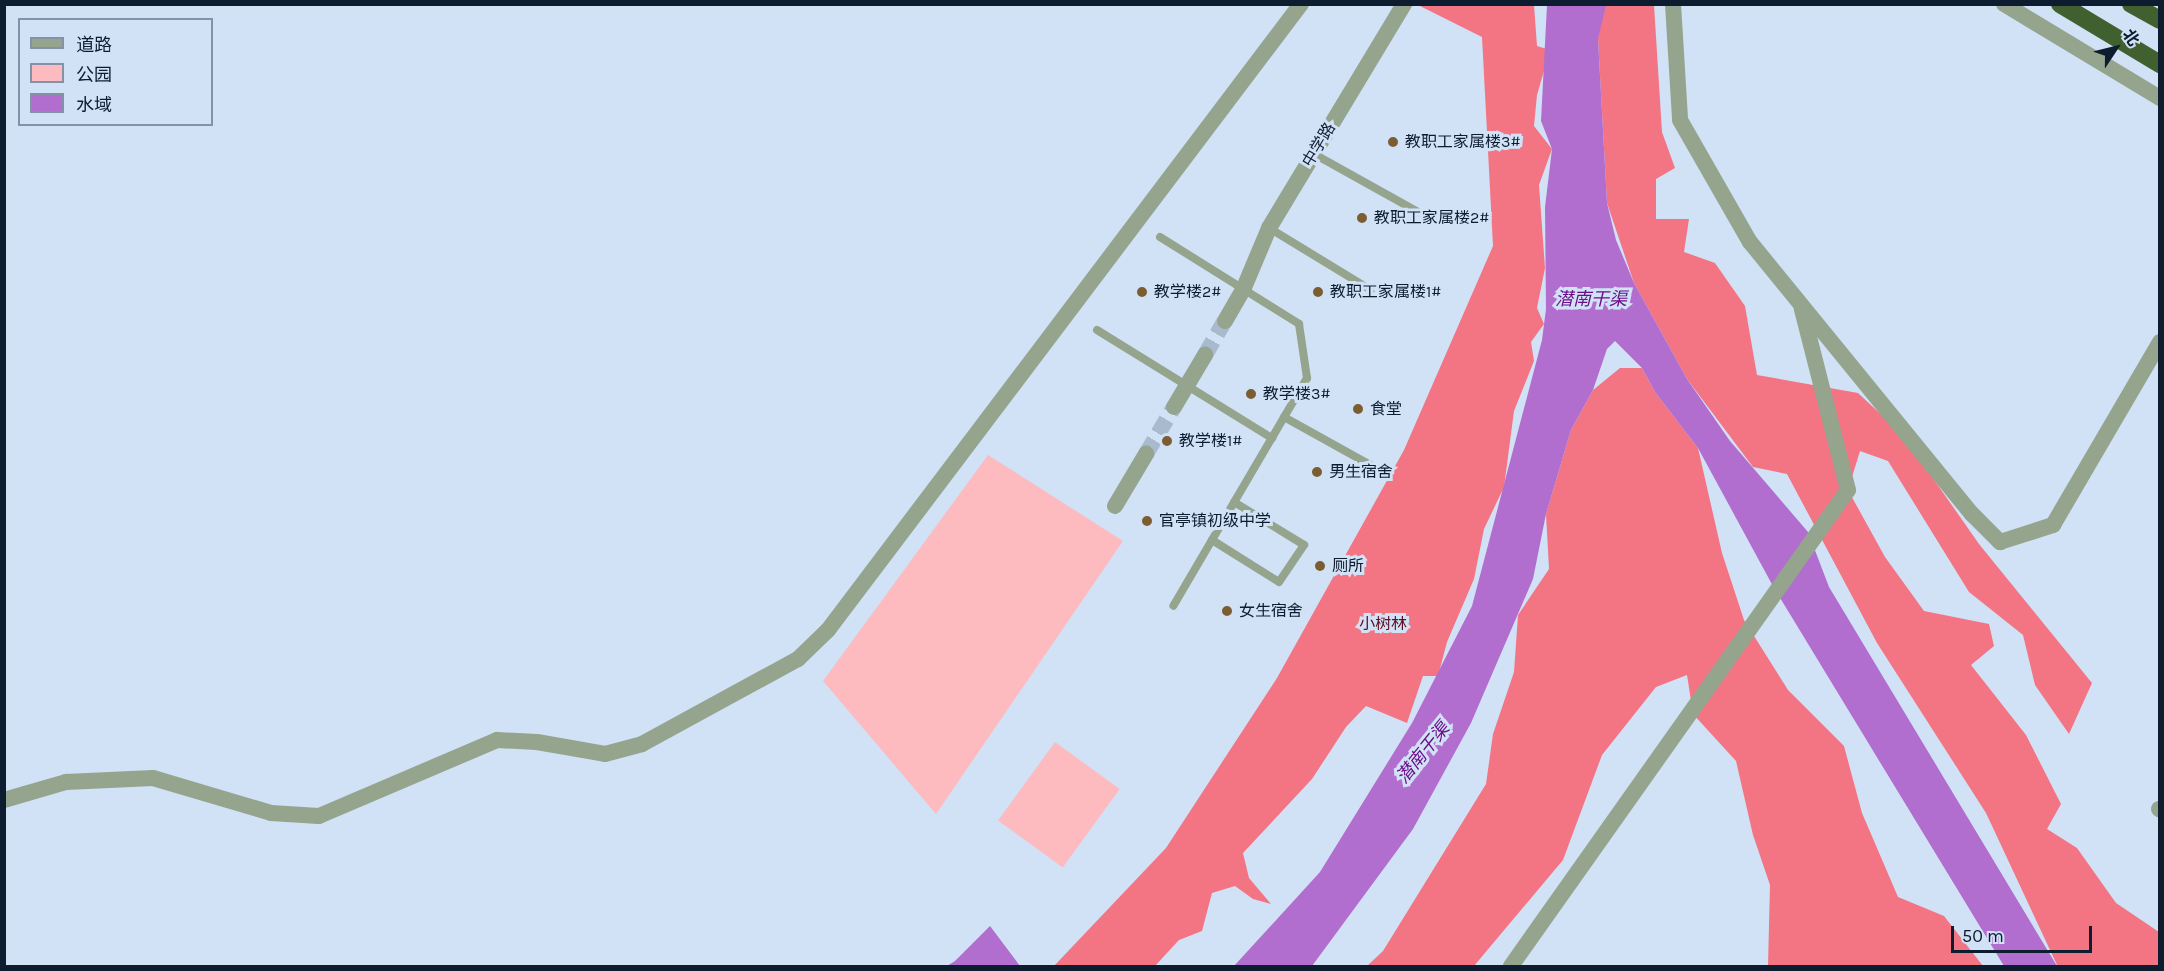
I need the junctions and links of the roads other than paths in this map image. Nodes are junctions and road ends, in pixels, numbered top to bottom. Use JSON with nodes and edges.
{"nodes":[{"id":1,"x":1301,"y":4,"type":"edge"},
{"id":2,"x":1404,"y":4,"type":"edge"},
{"id":3,"x":1673,"y":4,"type":"edge"},
{"id":4,"x":2004,"y":4,"type":"edge"},
{"id":5,"x":2060,"y":4,"type":"edge"},
{"id":6,"x":2132,"y":4,"type":"edge"},
{"id":7,"x":2160,"y":20,"type":"edge"},
{"id":8,"x":2160,"y":64,"type":"edge"},
{"id":9,"x":2160,"y":98,"type":"edge"},
{"id":10,"x":1314,"y":154,"type":"junction"},
{"id":11,"x":1429,"y":218,"type":"dead end"},
{"id":12,"x":1269,"y":228,"type":"junction"},
{"id":13,"x":1160,"y":237,"type":"dead end"},
{"id":14,"x":1381,"y":296,"type":"dead end"},
{"id":15,"x":1801,"y":304,"type":"junction"},
{"id":16,"x":1225,"y":321,"type":"tunnel mouth"},
{"id":17,"x":1097,"y":330,"type":"dead end"},
{"id":18,"x":2160,"y":342,"type":"edge"},
{"id":19,"x":1205,"y":355,"type":"tunnel mouth"},
{"id":20,"x":1174,"y":407,"type":"tunnel mouth"},
{"id":21,"x":1284,"y":417,"type":"junction"},
{"id":22,"x":1272,"y":438,"type":"junction"},
{"id":23,"x":1146,"y":454,"type":"tunnel mouth"},
{"id":24,"x":1374,"y":468,"type":"dead end"},
{"id":25,"x":1234,"y":502,"type":"junction"},
{"id":26,"x":1115,"y":506,"type":"dead end"},
{"id":27,"x":1212,"y":540,"type":"junction"},
{"id":28,"x":1173,"y":606,"type":"dead end"},
{"id":29,"x":4,"y":800,"type":"edge"},
{"id":30,"x":1511,"y":966,"type":"edge"}],
"edges":[{"from":1,"to":29,"type":"street"},
{"from":2,"to":10,"type":"street","name":"中学路"},
{"from":3,"to":15,"type":"street"},
{"from":4,"to":9,"type":"street"},
{"from":5,"to":8,"type":"highway"},
{"from":6,"to":7,"type":"highway"},
{"from":10,"to":11,"type":"lane"},
{"from":10,"to":12,"type":"street","name":"中学路"},
{"from":12,"to":14,"type":"lane"},
{"from":12,"to":16,"type":"street","name":"中学路"},
{"from":13,"to":21,"type":"lane"},
{"from":15,"to":18,"type":"street"},
{"from":15,"to":30,"type":"street"},
{"from":17,"to":22,"type":"lane"},
{"from":19,"to":20,"type":"street"},
{"from":21,"to":22,"type":"lane"},
{"from":21,"to":24,"type":"lane"},
{"from":22,"to":25,"type":"lane"},
{"from":23,"to":26,"type":"street"},
{"from":25,"to":27,"type":"lane"},
{"from":25,"to":27,"type":"lane"},
{"from":27,"to":28,"type":"lane"}]}
